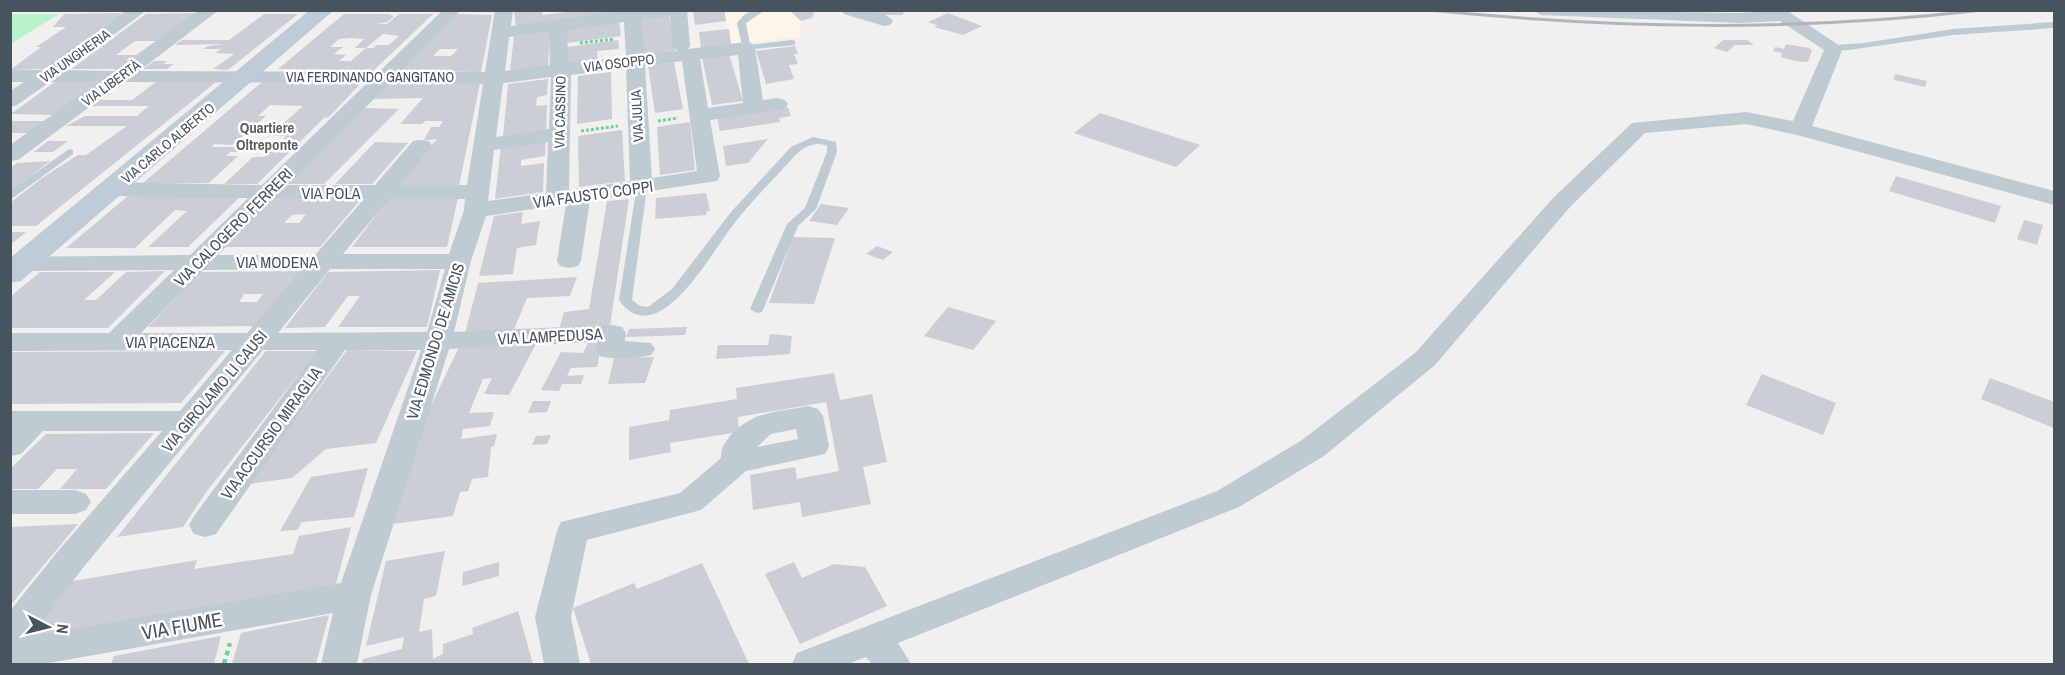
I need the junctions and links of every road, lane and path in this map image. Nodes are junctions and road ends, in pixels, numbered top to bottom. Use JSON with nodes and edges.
{"nodes":[{"id":1,"x":139,"y":10,"type":"edge"},
{"id":2,"x":211,"y":10,"type":"edge"},
{"id":3,"x":324,"y":10,"type":"edge"},
{"id":4,"x":453,"y":10,"type":"edge"},
{"id":5,"x":673,"y":10,"type":"edge"},
{"id":6,"x":678,"y":10,"type":"edge"},
{"id":7,"x":761,"y":10,"type":"edge"},
{"id":8,"x":850,"y":10,"type":"edge"},
{"id":9,"x":1541,"y":10,"type":"edge"},
{"id":10,"x":1573,"y":12,"type":"edge"},
{"id":11,"x":635,"y":13,"type":"edge"},
{"id":12,"x":1784,"y":13,"type":"edge"},
{"id":13,"x":884,"y":21,"type":"dead end"},
{"id":14,"x":502,"y":22,"type":"edge"},
{"id":15,"x":2055,"y":24,"type":"edge"},
{"id":16,"x":558,"y":36,"type":"junction"},
{"id":17,"x":634,"y":37,"type":"junction"},
{"id":18,"x":792,"y":43,"type":"dead end"},
{"id":19,"x":746,"y":48,"type":"junction"},
{"id":20,"x":1834,"y":48,"type":"junction"},
{"id":21,"x":686,"y":50,"type":"junction"},
{"id":22,"x":635,"y":61,"type":"junction"},
{"id":23,"x":561,"y":70,"type":"junction"},
{"id":24,"x":10,"y":76,"type":"edge"},
{"id":25,"x":46,"y":76,"type":"junction"},
{"id":26,"x":120,"y":76,"type":"junction"},
{"id":27,"x":246,"y":77,"type":"junction"},
{"id":28,"x":385,"y":78,"type":"junction"},
{"id":29,"x":493,"y":78,"type":"junction"},
{"id":30,"x":10,"y":101,"type":"edge"},
{"id":31,"x":778,"y":104,"type":"dead end"},
{"id":32,"x":754,"y":108,"type":"junction"},
{"id":33,"x":701,"y":115,"type":"junction"},
{"id":34,"x":1800,"y":129,"type":"junction"},
{"id":35,"x":560,"y":134,"type":"junction"},
{"id":36,"x":485,"y":145,"type":"junction"},
{"id":37,"x":421,"y":146,"type":"dead end"},
{"id":38,"x":69,"y":152,"type":"dead end"},
{"id":39,"x":10,"y":155,"type":"edge"},
{"id":40,"x":641,"y":187,"type":"junction"},
{"id":41,"x":112,"y":189,"type":"junction"},
{"id":42,"x":268,"y":192,"type":"junction"},
{"id":43,"x":383,"y":193,"type":"junction"},
{"id":44,"x":10,"y":197,"type":"edge"},
{"id":45,"x":568,"y":198,"type":"junction"},
{"id":46,"x":2055,"y":198,"type":"edge"},
{"id":47,"x":477,"y":201,"type":"junction"},
{"id":48,"x":459,"y":261,"type":"junction"},
{"id":49,"x":569,"y":261,"type":"dead end"},
{"id":50,"x":198,"y":262,"type":"junction"},
{"id":51,"x":324,"y":262,"type":"junction"},
{"id":52,"x":15,"y":267,"type":"edge"},
{"id":53,"x":757,"y":309,"type":"dead end"},
{"id":54,"x":438,"y":341,"type":"junction"},
{"id":55,"x":10,"y":342,"type":"edge"},
{"id":56,"x":116,"y":342,"type":"junction"},
{"id":57,"x":256,"y":342,"type":"junction"},
{"id":58,"x":337,"y":342,"type":"junction"},
{"id":59,"x":641,"y":349,"type":"dead end"},
{"id":60,"x":23,"y":421,"type":"edge"},
{"id":61,"x":188,"y":421,"type":"junction"},
{"id":62,"x":10,"y":446,"type":"edge"},
{"id":63,"x":737,"y":462,"type":"dead end"},
{"id":64,"x":10,"y":502,"type":"edge"},
{"id":65,"x":75,"y":502,"type":"dead end"},
{"id":66,"x":206,"y":525,"type":"dead end"},
{"id":67,"x":354,"y":595,"type":"junction"},
{"id":68,"x":10,"y":638,"type":"edge"},
{"id":69,"x":883,"y":651,"type":"edge"},
{"id":70,"x":10,"y":655,"type":"edge"},
{"id":71,"x":339,"y":664,"type":"edge"},
{"id":72,"x":562,"y":664,"type":"edge"},
{"id":73,"x":810,"y":664,"type":"edge"}],
"edges":[{"from":1,"to":25,"type":"street","name":"VIA UNGHERIA"},
{"from":2,"to":26,"type":"street","name":"VIA LIBERTÀ"},
{"from":3,"to":27,"type":"main road","name":"VIA CARLO ALBERTO"},
{"from":4,"to":28,"type":"street","name":"VIA CALOGERO FERRERI"},
{"from":5,"to":11,"type":"street"},
{"from":6,"to":21,"type":"street"},
{"from":7,"to":19,"type":"lane"},
{"from":8,"to":13,"type":"street"},
{"from":9,"to":10,"type":"street"},
{"from":10,"to":12,"type":"street"},
{"from":11,"to":16,"type":"street"},
{"from":11,"to":17,"type":"street","name":"VIA JULIA"},
{"from":12,"to":20,"type":"street"},
{"from":14,"to":16,"type":"street"},
{"from":14,"to":29,"type":"street","name":"VIA EDMONDO DE AMICIS"},
{"from":15,"to":20,"type":"lane"},
{"from":16,"to":17,"type":"path"},
{"from":16,"to":23,"type":"street","name":"VIA CASSINO"},
{"from":17,"to":22,"type":"street","name":"VIA JULIA"},
{"from":18,"to":19,"type":"lane"},
{"from":19,"to":21,"type":"street","name":"VIA OSOPPO"},
{"from":19,"to":32,"type":"street"},
{"from":20,"to":34,"type":"street"},
{"from":21,"to":22,"type":"street","name":"VIA OSOPPO"},
{"from":21,"to":33,"type":"street"},
{"from":22,"to":23,"type":"street","name":"VIA OSOPPO"},
{"from":22,"to":40,"type":"street","name":"VIA JULIA"},
{"from":23,"to":29,"type":"street","name":"VIA OSOPPO"},
{"from":23,"to":35,"type":"street","name":"VIA CASSINO"},
{"from":24,"to":25,"type":"street","name":"VIA FERDINANDO GANGITANO"},
{"from":25,"to":26,"type":"street","name":"VIA FERDINANDO GANGITANO"},
{"from":25,"to":30,"type":"street","name":"VIA UNGHERIA"},
{"from":26,"to":27,"type":"street","name":"VIA FERDINANDO GANGITANO"},
{"from":26,"to":39,"type":"street","name":"VIA LIBERTÀ"},
{"from":27,"to":28,"type":"street","name":"VIA FERDINANDO GANGITANO"},
{"from":27,"to":41,"type":"main road","name":"VIA CARLO ALBERTO"},
{"from":28,"to":29,"type":"street","name":"VIA FERDINANDO GANGITANO"},
{"from":28,"to":42,"type":"street","name":"VIA CALOGERO FERRERI"},
{"from":29,"to":36,"type":"street","name":"VIA EDMONDO DE AMICIS"},
{"from":31,"to":32,"type":"street"},
{"from":32,"to":33,"type":"street"},
{"from":33,"to":40,"type":"street","name":"VIA FAUSTO COPPI"},
{"from":34,"to":46,"type":"street"},
{"from":34,"to":69,"type":"street"},
{"from":35,"to":36,"type":"street"},
{"from":35,"to":45,"type":"street","name":"VIA CASSINO"},
{"from":36,"to":47,"type":"street","name":"VIA EDMONDO DE AMICIS"},
{"from":37,"to":43,"type":"street","name":"VIA GIROLAMO LI CAUSI"},
{"from":38,"to":44,"type":"lane"},
{"from":40,"to":45,"type":"street","name":"VIA FAUSTO COPPI"},
{"from":40,"to":53,"type":"lane"},
{"from":41,"to":42,"type":"street","name":"VIA POLA"},
{"from":41,"to":52,"type":"main road","name":"VIA CARLO ALBERTO"},
{"from":42,"to":43,"type":"street","name":"VIA POLA"},
{"from":42,"to":50,"type":"street","name":"VIA CALOGERO FERRERI"},
{"from":43,"to":47,"type":"street","name":"VIA POLA"},
{"from":43,"to":51,"type":"street","name":"VIA GIROLAMO LI CAUSI"},
{"from":45,"to":47,"type":"street","name":"VIA FAUSTO COPPI"},
{"from":45,"to":49,"type":"street","name":"VIA CASSINO"},
{"from":47,"to":48,"type":"street","name":"VIA EDMONDO DE AMICIS"},
{"from":48,"to":51,"type":"street","name":"VIA MODENA"},
{"from":48,"to":54,"type":"street","name":"VIA EDMONDO DE AMICIS"},
{"from":50,"to":51,"type":"street","name":"VIA MODENA"},
{"from":50,"to":52,"type":"street","name":"VIA MODENA"},
{"from":50,"to":56,"type":"street","name":"VIA CALOGERO FERRERI"},
{"from":51,"to":57,"type":"street","name":"VIA GIROLAMO LI CAUSI"},
{"from":54,"to":58,"type":"street","name":"VIA PIACENZA"},
{"from":54,"to":59,"type":"street","name":"VIA LAMPEDUSA"},
{"from":54,"to":67,"type":"street","name":"VIA EDMONDO DE AMICIS"},
{"from":55,"to":56,"type":"street","name":"VIA PIACENZA"},
{"from":56,"to":57,"type":"street","name":"VIA PIACENZA"},
{"from":57,"to":58,"type":"street","name":"VIA PIACENZA"},
{"from":57,"to":61,"type":"street","name":"VIA GIROLAMO LI CAUSI"},
{"from":58,"to":66,"type":"street","name":"VIA ACCURSIO MIRAGLIA"},
{"from":60,"to":61,"type":"street"},
{"from":60,"to":62,"type":"street"},
{"from":61,"to":68,"type":"street","name":"VIA GIROLAMO LI CAUSI"},
{"from":63,"to":72,"type":"street"},
{"from":64,"to":65,"type":"street"},
{"from":67,"to":70,"type":"street","name":"VIA FIUME"},
{"from":67,"to":71,"type":"street","name":"VIA EDMONDO DE AMICIS"},
{"from":69,"to":73,"type":"street"}]}
